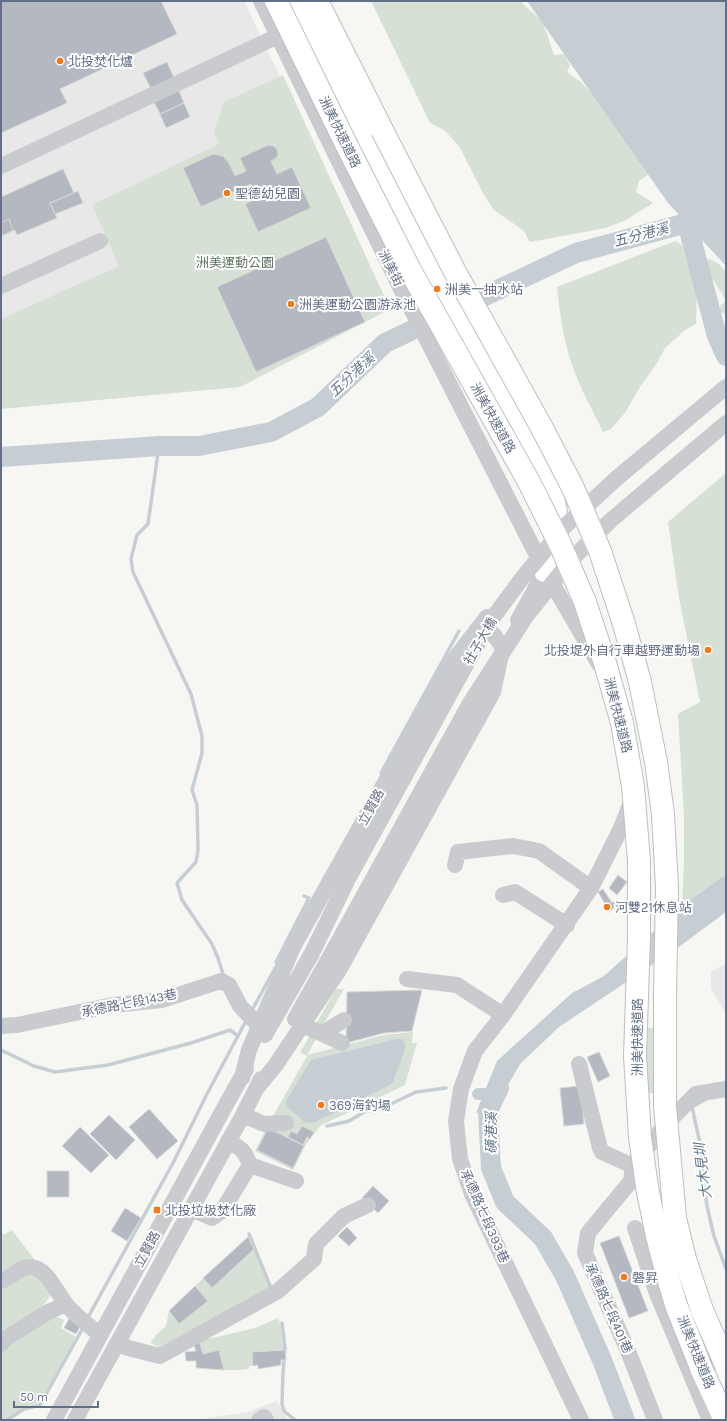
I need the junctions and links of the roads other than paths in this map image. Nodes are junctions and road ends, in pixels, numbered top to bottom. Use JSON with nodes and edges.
{"nodes":[{"id":1,"x":261,"y":1,"type":"edge"},
{"id":2,"x":276,"y":1,"type":"edge"},
{"id":3,"x":297,"y":1,"type":"edge"},
{"id":4,"x":317,"y":1,"type":"edge"},
{"id":5,"x":278,"y":36,"type":"junction"},
{"id":6,"x":1,"y":166,"type":"edge"},
{"id":7,"x":100,"y":241,"type":"dead end"},
{"id":8,"x":1,"y":286,"type":"edge"},
{"id":9,"x":726,"y":376,"type":"edge"},
{"id":10,"x":726,"y":387,"type":"edge"},
{"id":11,"x":726,"y":423,"type":"edge"},
{"id":12,"x":726,"y":434,"type":"edge"},
{"id":13,"x":541,"y":563,"type":"junction"},
{"id":14,"x":478,"y":629,"type":"junction"},
{"id":15,"x":503,"y":648,"type":"junction"},
{"id":16,"x":455,"y":865,"type":"dead end"},
{"id":17,"x":348,"y":879,"type":"junction"},
{"id":18,"x":591,"y":888,"type":"junction"},
{"id":19,"x":503,"y":895,"type":"dead end"},
{"id":20,"x":567,"y":925,"type":"junction"},
{"id":21,"x":311,"y":955,"type":"joint"},
{"id":22,"x":331,"y":964,"type":"junction"},
{"id":23,"x":407,"y":979,"type":"dead end"},
{"id":24,"x":503,"y":1015,"type":"junction"},
{"id":25,"x":300,"y":1020,"type":"junction"},
{"id":26,"x":344,"y":1020,"type":"dead end"},
{"id":27,"x":1,"y":1026,"type":"edge"},
{"id":28,"x":259,"y":1026,"type":"junction"},
{"id":29,"x":323,"y":1033,"type":"junction"},
{"id":30,"x":342,"y":1043,"type":"dead end"},
{"id":31,"x":579,"y":1064,"type":"dead end"},
{"id":32,"x":242,"y":1078,"type":"junction"},
{"id":33,"x":726,"y":1089,"type":"edge"},
{"id":34,"x":243,"y":1115,"type":"junction"},
{"id":35,"x":286,"y":1123,"type":"dead end"},
{"id":36,"x":228,"y":1141,"type":"junction"},
{"id":37,"x":250,"y":1165,"type":"junction"},
{"id":38,"x":633,"y":1166,"type":"junction"},
{"id":39,"x":296,"y":1182,"type":"dead end"},
{"id":40,"x":178,"y":1191,"type":"junction"},
{"id":41,"x":193,"y":1205,"type":"junction"},
{"id":42,"x":368,"y":1205,"type":"dead end"},
{"id":43,"x":635,"y":1228,"type":"dead end"},
{"id":44,"x":1,"y":1281,"type":"edge"},
{"id":45,"x":66,"y":1304,"type":"junction"},
{"id":46,"x":100,"y":1335,"type":"junction"},
{"id":47,"x":118,"y":1343,"type":"junction"},
{"id":48,"x":1,"y":1344,"type":"edge"},
{"id":49,"x":726,"y":1366,"type":"edge"},
{"id":50,"x":54,"y":1420,"type":"edge"},
{"id":51,"x":75,"y":1420,"type":"edge"},
{"id":52,"x":259,"y":1420,"type":"edge"},
{"id":53,"x":266,"y":1420,"type":"edge"},
{"id":54,"x":581,"y":1420,"type":"edge"},
{"id":55,"x":655,"y":1420,"type":"edge"},
{"id":56,"x":710,"y":1420,"type":"edge"},
{"id":57,"x":725,"y":1420,"type":"edge"}],
"edges":[{"from":1,"to":5,"type":"street","name":"洲美街"},
{"from":2,"to":57,"type":"highway","name":"洲美快速道路","bridge":true},
{"from":3,"to":13,"type":"highway"},
{"from":4,"to":49,"type":"highway","name":"洲美快速道路","bridge":true},
{"from":5,"to":6,"type":"street"},
{"from":5,"to":13,"type":"street","name":"洲美街"},
{"from":7,"to":8,"type":"street"},
{"from":9,"to":17,"type":"street","bridge":true},
{"from":10,"to":17,"type":"street","name":"社子大橋","bridge":true},
{"from":11,"to":22,"type":"street","name":"社子大橋","bridge":true},
{"from":12,"to":22,"type":"street","bridge":true},
{"from":13,"to":14,"type":"street","name":"立賢路"},
{"from":13,"to":15,"type":"street","name":"立賢路"},
{"from":13,"to":18,"type":"street","name":"承德路七段393巷"},
{"from":14,"to":15,"type":"street"},
{"from":14,"to":28,"type":"street","name":"立賢路"},
{"from":15,"to":25,"type":"street","name":"立賢路"},
{"from":16,"to":18,"type":"street"},
{"from":17,"to":21,"type":"street","name":"社子大橋","bridge":true},
{"from":18,"to":20,"type":"street","name":"承德路七段393巷"},
{"from":19,"to":20,"type":"street"},
{"from":20,"to":24,"type":"street","name":"承德路七段393巷"},
{"from":21,"to":32,"type":"street","name":"立賢路"},
{"from":22,"to":25,"type":"street","name":"立賢路"},
{"from":23,"to":24,"type":"street"},
{"from":24,"to":54,"type":"street","name":"承德路七段393巷"},
{"from":25,"to":29,"type":"street"},
{"from":25,"to":34,"type":"street","name":"立賢路"},
{"from":26,"to":29,"type":"street"},
{"from":27,"to":28,"type":"street","name":"承德路七段143巷"},
{"from":28,"to":32,"type":"street","name":"立賢路"},
{"from":29,"to":30,"type":"street"},
{"from":31,"to":38,"type":"street"},
{"from":32,"to":40,"type":"street","name":"立賢路"},
{"from":33,"to":38,"type":"street","name":"承德路七段401巷"},
{"from":34,"to":35,"type":"street"},
{"from":34,"to":36,"type":"street","name":"立賢路"},
{"from":36,"to":37,"type":"street"},
{"from":36,"to":41,"type":"street","name":"立賢路"},
{"from":37,"to":39,"type":"street"},
{"from":37,"to":41,"type":"street"},
{"from":38,"to":55,"type":"street","name":"承德路七段401巷"},
{"from":40,"to":41,"type":"street"},
{"from":40,"to":46,"type":"street","name":"立賢路"},
{"from":41,"to":47,"type":"street","name":"立賢路"},
{"from":42,"to":47,"type":"street"},
{"from":43,"to":56,"type":"street"},
{"from":44,"to":45,"type":"street"},
{"from":45,"to":46,"type":"street"},
{"from":45,"to":48,"type":"street"},
{"from":46,"to":50,"type":"street","name":"立賢路"},
{"from":47,"to":51,"type":"street","name":"立賢路"},
{"from":52,"to":53,"type":"street"}]}
